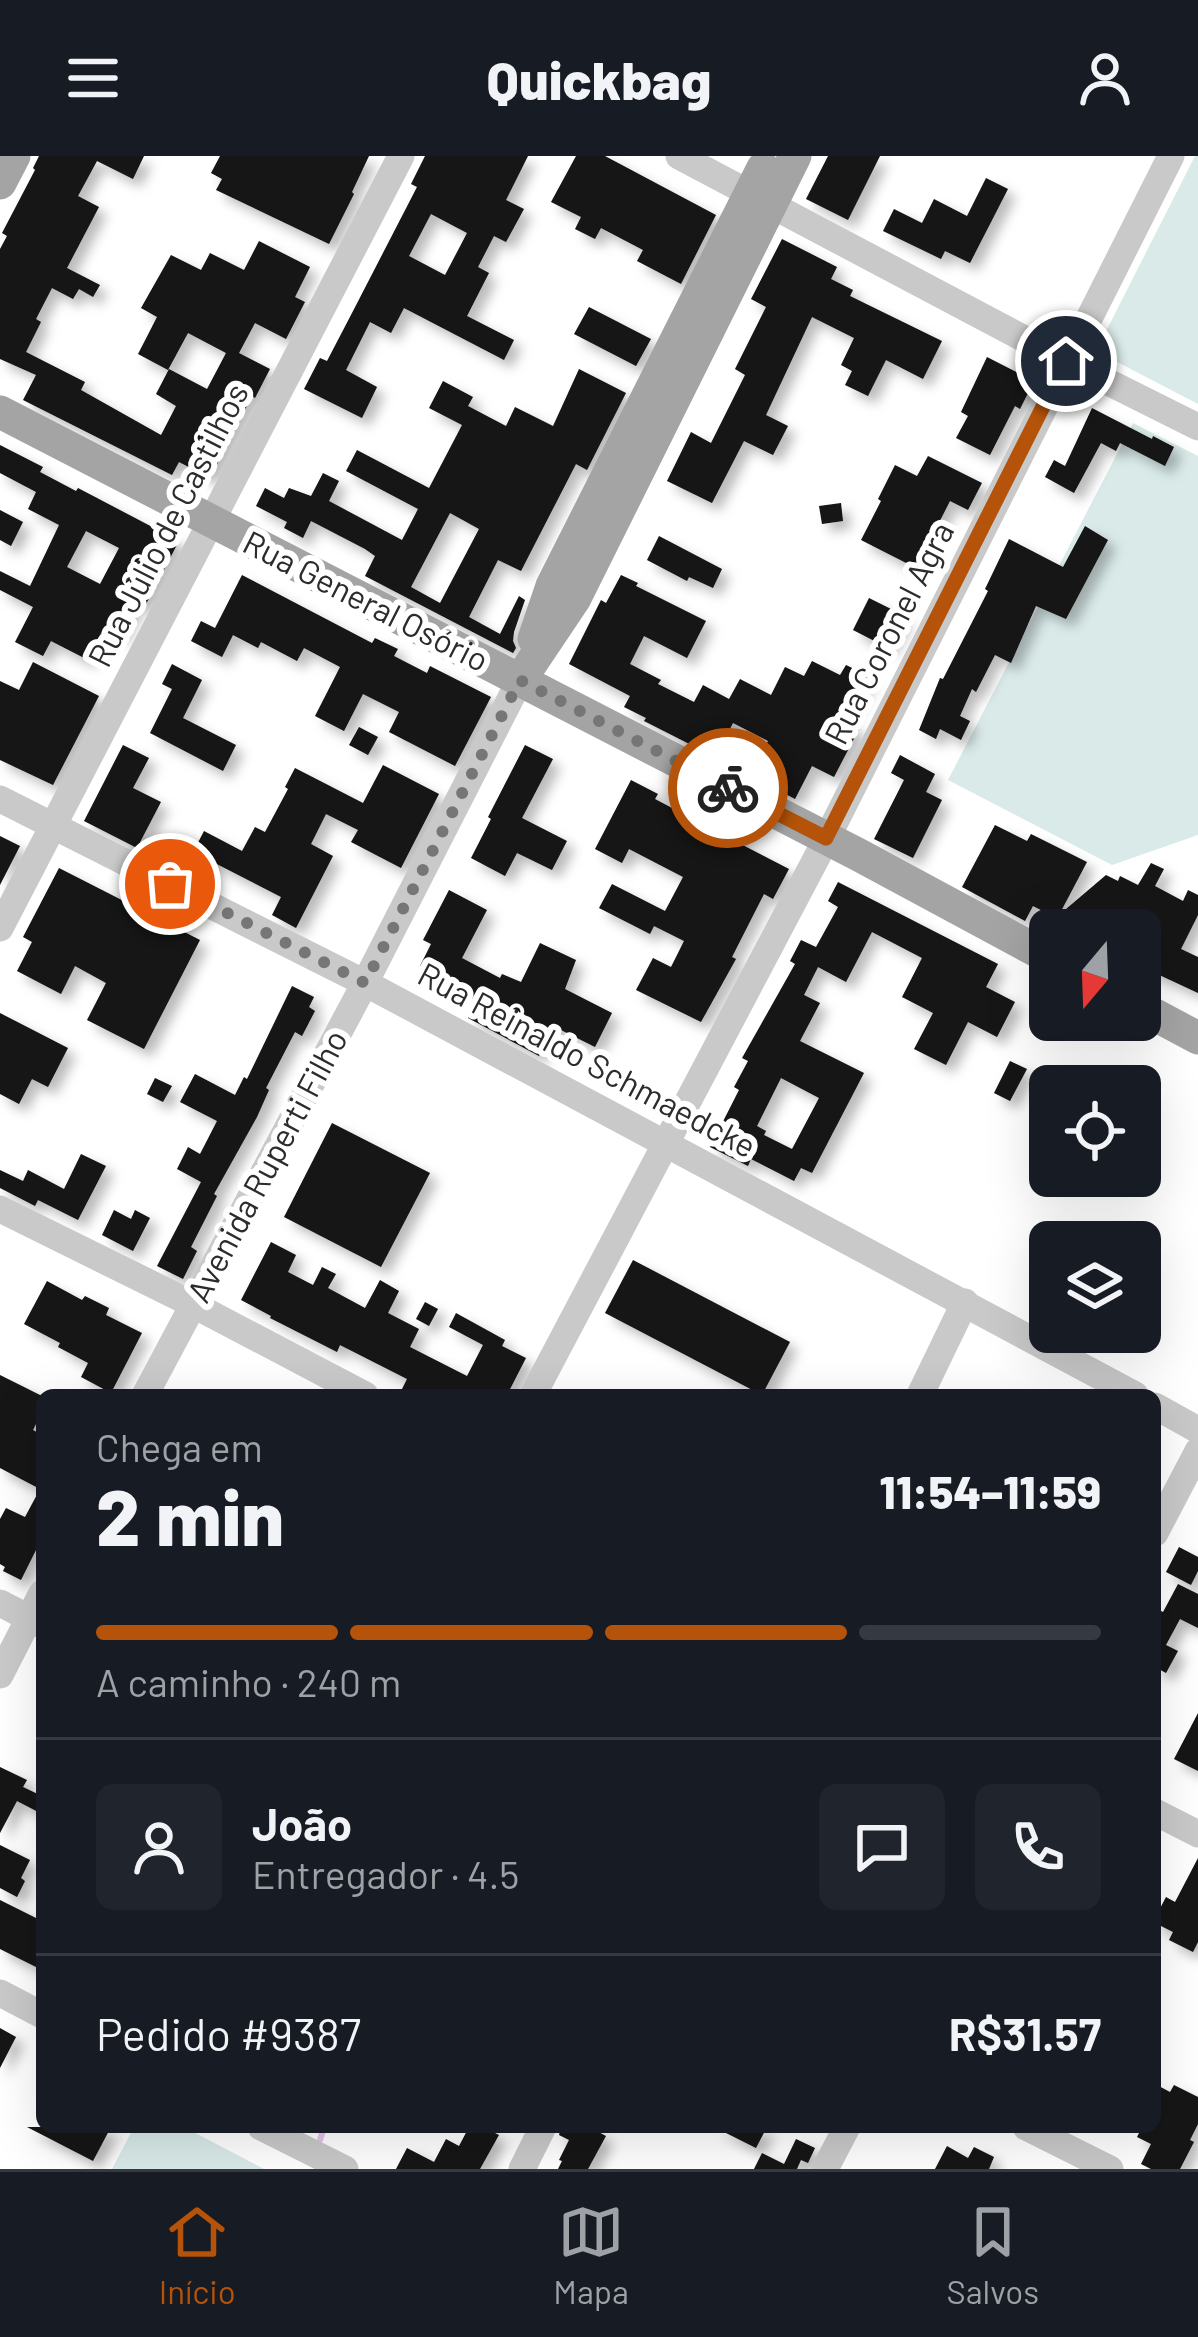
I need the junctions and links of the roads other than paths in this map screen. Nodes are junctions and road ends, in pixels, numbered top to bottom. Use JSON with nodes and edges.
{"nodes":[{"id":1,"x":14,"y":156,"type":"edge"},
{"id":2,"x":25,"y":156,"type":"edge"},
{"id":3,"x":401,"y":156,"type":"edge"},
{"id":4,"x":679,"y":156,"type":"edge"},
{"id":5,"x":770,"y":156,"type":"edge"},
{"id":6,"x":795,"y":156,"type":"edge"},
{"id":7,"x":1172,"y":156,"type":"edge"},
{"id":8,"x":0,"y":183,"type":"edge"},
{"id":9,"x":760,"y":199,"type":"junction"},
{"id":10,"x":0,"y":204,"type":"edge"},
{"id":11,"x":1066,"y":361,"type":"junction"},
{"id":12,"x":0,"y":412,"type":"edge"},
{"id":13,"x":1198,"y":427,"type":"edge"},
{"id":14,"x":211,"y":521,"type":"junction"},
{"id":15,"x":520,"y":680,"type":"junction"},
{"id":16,"x":0,"y":799,"type":"edge"},
{"id":17,"x":52,"y":825,"type":"junction"},
{"id":18,"x":826,"y":838,"type":"junction"},
{"id":19,"x":0,"y":928,"type":"edge"},
{"id":20,"x":1029,"y":947,"type":"edge"},
{"id":21,"x":365,"y":983,"type":"junction"},
{"id":22,"x":1161,"y":1018,"type":"edge"},
{"id":23,"x":1198,"y":1038,"type":"edge"},
{"id":24,"x":666,"y":1143,"type":"junction"},
{"id":25,"x":0,"y":1209,"type":"edge"},
{"id":26,"x":965,"y":1302,"type":"junction"},
{"id":27,"x":192,"y":1304,"type":"junction"},
{"id":28,"x":148,"y":1389,"type":"edge"},
{"id":29,"x":354,"y":1389,"type":"edge"},
{"id":30,"x":535,"y":1389,"type":"edge"},
{"id":31,"x":923,"y":1389,"type":"edge"},
{"id":32,"x":1124,"y":1389,"type":"edge"},
{"id":33,"x":1161,"y":1409,"type":"edge"},
{"id":34,"x":1198,"y":1430,"type":"edge"},
{"id":35,"x":1198,"y":1450,"type":"edge"},
{"id":36,"x":1161,"y":1521,"type":"edge"},
{"id":37,"x":0,"y":1604,"type":"edge"},
{"id":38,"x":36,"y":1612,"type":"edge"},
{"id":39,"x":36,"y":1615,"type":"edge"},
{"id":40,"x":0,"y":1675,"type":"edge"},
{"id":41,"x":1161,"y":1815,"type":"edge"},
{"id":42,"x":1198,"y":1834,"type":"edge"},
{"id":43,"x":0,"y":1993,"type":"edge"},
{"id":44,"x":36,"y":2012,"type":"edge"},
{"id":45,"x":273,"y":2133,"type":"edge"},
{"id":46,"x":540,"y":2133,"type":"edge"},
{"id":47,"x":845,"y":2133,"type":"edge"},
{"id":48,"x":1038,"y":2133,"type":"edge"},
{"id":49,"x":345,"y":2169,"type":"edge"},
{"id":50,"x":521,"y":2169,"type":"edge"},
{"id":51,"x":825,"y":2169,"type":"edge"},
{"id":52,"x":1110,"y":2169,"type":"edge"}],
"edges":[{"from":1,"to":8,"type":"main road"},
{"from":2,"to":10,"type":"street"},
{"from":3,"to":14,"type":"street","name":"Rua Júlio de Castilhos"},
{"from":4,"to":9,"type":"street"},
{"from":5,"to":9,"type":"main road","name":"Avenida Ruperti Filho"},
{"from":6,"to":9,"type":"main road","name":"Avenida Ruperti Filho"},
{"from":7,"to":11,"type":"street","name":"Rua Coronel Agra"},
{"from":9,"to":11,"type":"street"},
{"from":9,"to":15,"type":"main road","name":"Avenida Ruperti Filho"},
{"from":11,"to":13,"type":"street"},
{"from":11,"to":18,"type":"street","name":"Rua Coronel Agra"},
{"from":12,"to":14,"type":"main road","name":"Rua General Osório"},
{"from":14,"to":15,"type":"main road","name":"Rua General Osório"},
{"from":14,"to":17,"type":"street","name":"Rua Júlio de Castilhos"},
{"from":15,"to":18,"type":"main road","name":"Rua General Osório"},
{"from":15,"to":21,"type":"street","name":"Avenida Ruperti Filho"},
{"from":16,"to":17,"type":"street","name":"Rua Reinaldo Schmaedcke"},
{"from":17,"to":19,"type":"street","name":"Rua Júlio de Castilhos"},
{"from":17,"to":21,"type":"street","name":"Rua Reinaldo Schmaedcke"},
{"from":18,"to":20,"type":"main road","name":"Rua General Osório"},
{"from":18,"to":24,"type":"street","name":"Rua Coronel Agra"},
{"from":21,"to":24,"type":"street","name":"Rua Reinaldo Schmaedcke"},
{"from":21,"to":27,"type":"street","name":"Avenida Ruperti Filho"},
{"from":22,"to":23,"type":"main road"},
{"from":24,"to":26,"type":"street","name":"Rua Reinaldo Schmaedcke"},
{"from":24,"to":30,"type":"street","name":"Rua Coronel Agra"},
{"from":25,"to":27,"type":"street"},
{"from":26,"to":31,"type":"street"},
{"from":26,"to":32,"type":"street","name":"Rua Reinaldo Schmaedcke"},
{"from":27,"to":28,"type":"street","name":"Avenida Ruperti Filho"},
{"from":27,"to":29,"type":"street"},
{"from":33,"to":34,"type":"street"},
{"from":35,"to":36,"type":"street"},
{"from":37,"to":38,"type":"street"},
{"from":39,"to":40,"type":"street"},
{"from":41,"to":42,"type":"street"},
{"from":43,"to":44,"type":"street"},
{"from":45,"to":49,"type":"street"},
{"from":46,"to":50,"type":"street"},
{"from":47,"to":51,"type":"street"},
{"from":48,"to":52,"type":"street"}]}
